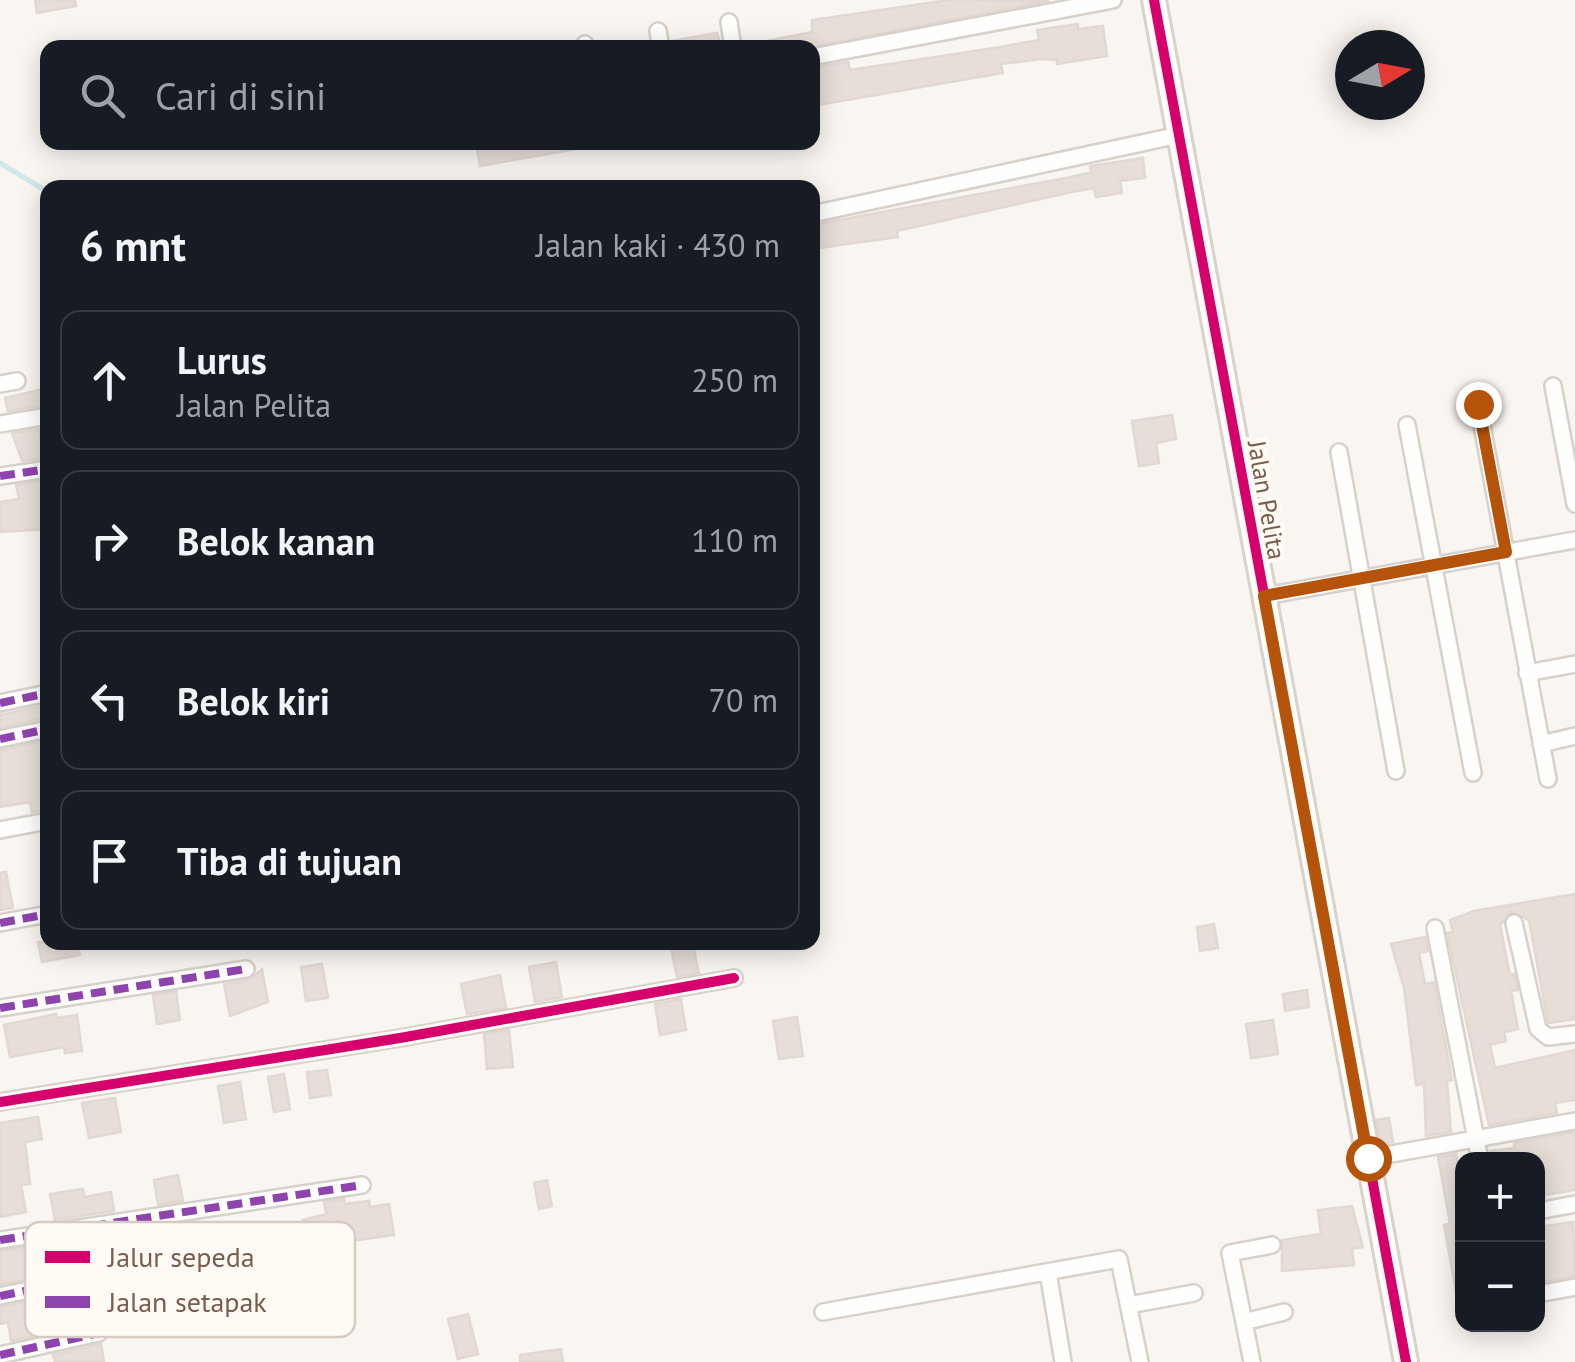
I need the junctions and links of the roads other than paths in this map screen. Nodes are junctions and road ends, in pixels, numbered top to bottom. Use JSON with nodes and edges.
{"nodes":[{"id":1,"x":1114,"y":0,"type":"edge"},
{"id":2,"x":1154,"y":0,"type":"edge"},
{"id":3,"x":729,"y":22,"type":"dead end"},
{"id":4,"x":732,"y":40,"type":"edge"},
{"id":5,"x":820,"y":55,"type":"edge"},
{"id":6,"x":1179,"y":135,"type":"junction"},
{"id":7,"x":820,"y":212,"type":"edge"},
{"id":8,"x":17,"y":381,"type":"dead end"},
{"id":9,"x":0,"y":384,"type":"edge"},
{"id":10,"x":1553,"y":386,"type":"dead end"},
{"id":11,"x":1478,"y":404,"type":"dead end"},
{"id":12,"x":40,"y":417,"type":"edge"},
{"id":13,"x":0,"y":424,"type":"edge"},
{"id":14,"x":1407,"y":424,"type":"dead end"},
{"id":15,"x":1339,"y":452,"type":"dead end"},
{"id":16,"x":40,"y":469,"type":"edge"},
{"id":17,"x":0,"y":476,"type":"edge"},
{"id":18,"x":1575,"y":504,"type":"edge"},
{"id":19,"x":1575,"y":540,"type":"edge"},
{"id":20,"x":1506,"y":552,"type":"junction"},
{"id":21,"x":1433,"y":566,"type":"junction"},
{"id":22,"x":1360,"y":579,"type":"junction"},
{"id":23,"x":1264,"y":596,"type":"junction"},
{"id":24,"x":1575,"y":664,"type":"edge"},
{"id":25,"x":1527,"y":673,"type":"junction"},
{"id":26,"x":40,"y":694,"type":"edge"},
{"id":27,"x":0,"y":702,"type":"edge"},
{"id":28,"x":40,"y":731,"type":"edge"},
{"id":29,"x":1575,"y":736,"type":"edge"},
{"id":30,"x":0,"y":739,"type":"edge"},
{"id":31,"x":1540,"y":744,"type":"junction"},
{"id":32,"x":1396,"y":770,"type":"dead end"},
{"id":33,"x":1473,"y":773,"type":"dead end"},
{"id":34,"x":1548,"y":779,"type":"dead end"},
{"id":35,"x":40,"y":822,"type":"edge"},
{"id":36,"x":0,"y":830,"type":"edge"},
{"id":37,"x":40,"y":916,"type":"edge"},
{"id":38,"x":0,"y":923,"type":"edge"},
{"id":39,"x":1514,"y":923,"type":"dead end"},
{"id":40,"x":1434,"y":928,"type":"dead end"},
{"id":41,"x":246,"y":970,"type":"dead end"},
{"id":42,"x":734,"y":978,"type":"dead end"},
{"id":43,"x":0,"y":1008,"type":"edge"},
{"id":44,"x":1575,"y":1034,"type":"edge"},
{"id":45,"x":0,"y":1102,"type":"edge"},
{"id":46,"x":1575,"y":1121,"type":"edge"},
{"id":47,"x":1476,"y":1139,"type":"junction"},
{"id":48,"x":1478,"y":1152,"type":"edge"},
{"id":49,"x":1368,"y":1158,"type":"junction"},
{"id":50,"x":362,"y":1185,"type":"dead end"},
{"id":51,"x":1575,"y":1204,"type":"edge"},
{"id":52,"x":1545,"y":1210,"type":"edge"},
{"id":53,"x":118,"y":1222,"type":"edge"},
{"id":54,"x":25,"y":1236,"type":"edge"},
{"id":55,"x":0,"y":1240,"type":"edge"},
{"id":56,"x":1272,"y":1245,"type":"dead end"},
{"id":57,"x":1048,"y":1272,"type":"junction"},
{"id":58,"x":1575,"y":1287,"type":"edge"},
{"id":59,"x":25,"y":1291,"type":"edge"},
{"id":60,"x":1545,"y":1293,"type":"edge"},
{"id":61,"x":1194,"y":1294,"type":"dead end"},
{"id":62,"x":0,"y":1296,"type":"edge"},
{"id":63,"x":1129,"y":1305,"type":"junction"},
{"id":64,"x":824,"y":1312,"type":"dead end"},
{"id":65,"x":1284,"y":1312,"type":"dead end"},
{"id":66,"x":1244,"y":1322,"type":"junction"},
{"id":67,"x":82,"y":1337,"type":"edge"},
{"id":68,"x":0,"y":1356,"type":"edge"},
{"id":69,"x":1063,"y":1362,"type":"edge"},
{"id":70,"x":1140,"y":1362,"type":"edge"},
{"id":71,"x":1252,"y":1362,"type":"edge"},
{"id":72,"x":1406,"y":1362,"type":"edge"}],
"edges":[{"from":1,"to":5,"type":"street"},
{"from":2,"to":6,"type":"street","name":"Jalan Pelita"},
{"from":3,"to":4,"type":"street"},
{"from":6,"to":7,"type":"street"},
{"from":6,"to":23,"type":"street","name":"Jalan Pelita"},
{"from":8,"to":9,"type":"street"},
{"from":10,"to":18,"type":"street"},
{"from":11,"to":20,"type":"street"},
{"from":12,"to":13,"type":"street"},
{"from":14,"to":21,"type":"street"},
{"from":15,"to":22,"type":"street"},
{"from":16,"to":17,"type":"street"},
{"from":19,"to":20,"type":"street"},
{"from":20,"to":21,"type":"street"},
{"from":20,"to":25,"type":"street"},
{"from":21,"to":22,"type":"street"},
{"from":21,"to":33,"type":"street"},
{"from":22,"to":23,"type":"street"},
{"from":22,"to":32,"type":"street"},
{"from":23,"to":49,"type":"street","name":"Jalan Pelita"},
{"from":24,"to":25,"type":"street"},
{"from":25,"to":31,"type":"street"},
{"from":26,"to":27,"type":"street"},
{"from":28,"to":30,"type":"street"},
{"from":29,"to":31,"type":"street"},
{"from":31,"to":34,"type":"street"},
{"from":35,"to":36,"type":"street"},
{"from":37,"to":38,"type":"street"},
{"from":39,"to":44,"type":"street"},
{"from":40,"to":47,"type":"street"},
{"from":41,"to":43,"type":"street"},
{"from":42,"to":45,"type":"street"},
{"from":46,"to":47,"type":"street"},
{"from":47,"to":48,"type":"street"},
{"from":47,"to":49,"type":"street"},
{"from":49,"to":72,"type":"street","name":"Jalan Pelita"},
{"from":50,"to":53,"type":"street"},
{"from":51,"to":52,"type":"street"},
{"from":54,"to":55,"type":"street"},
{"from":56,"to":66,"type":"street"},
{"from":57,"to":63,"type":"street"},
{"from":57,"to":64,"type":"street"},
{"from":57,"to":69,"type":"street"},
{"from":58,"to":60,"type":"street"},
{"from":59,"to":62,"type":"street"},
{"from":61,"to":63,"type":"street"},
{"from":63,"to":70,"type":"street"},
{"from":65,"to":66,"type":"street"},
{"from":66,"to":71,"type":"street"},
{"from":67,"to":68,"type":"street"}]}
